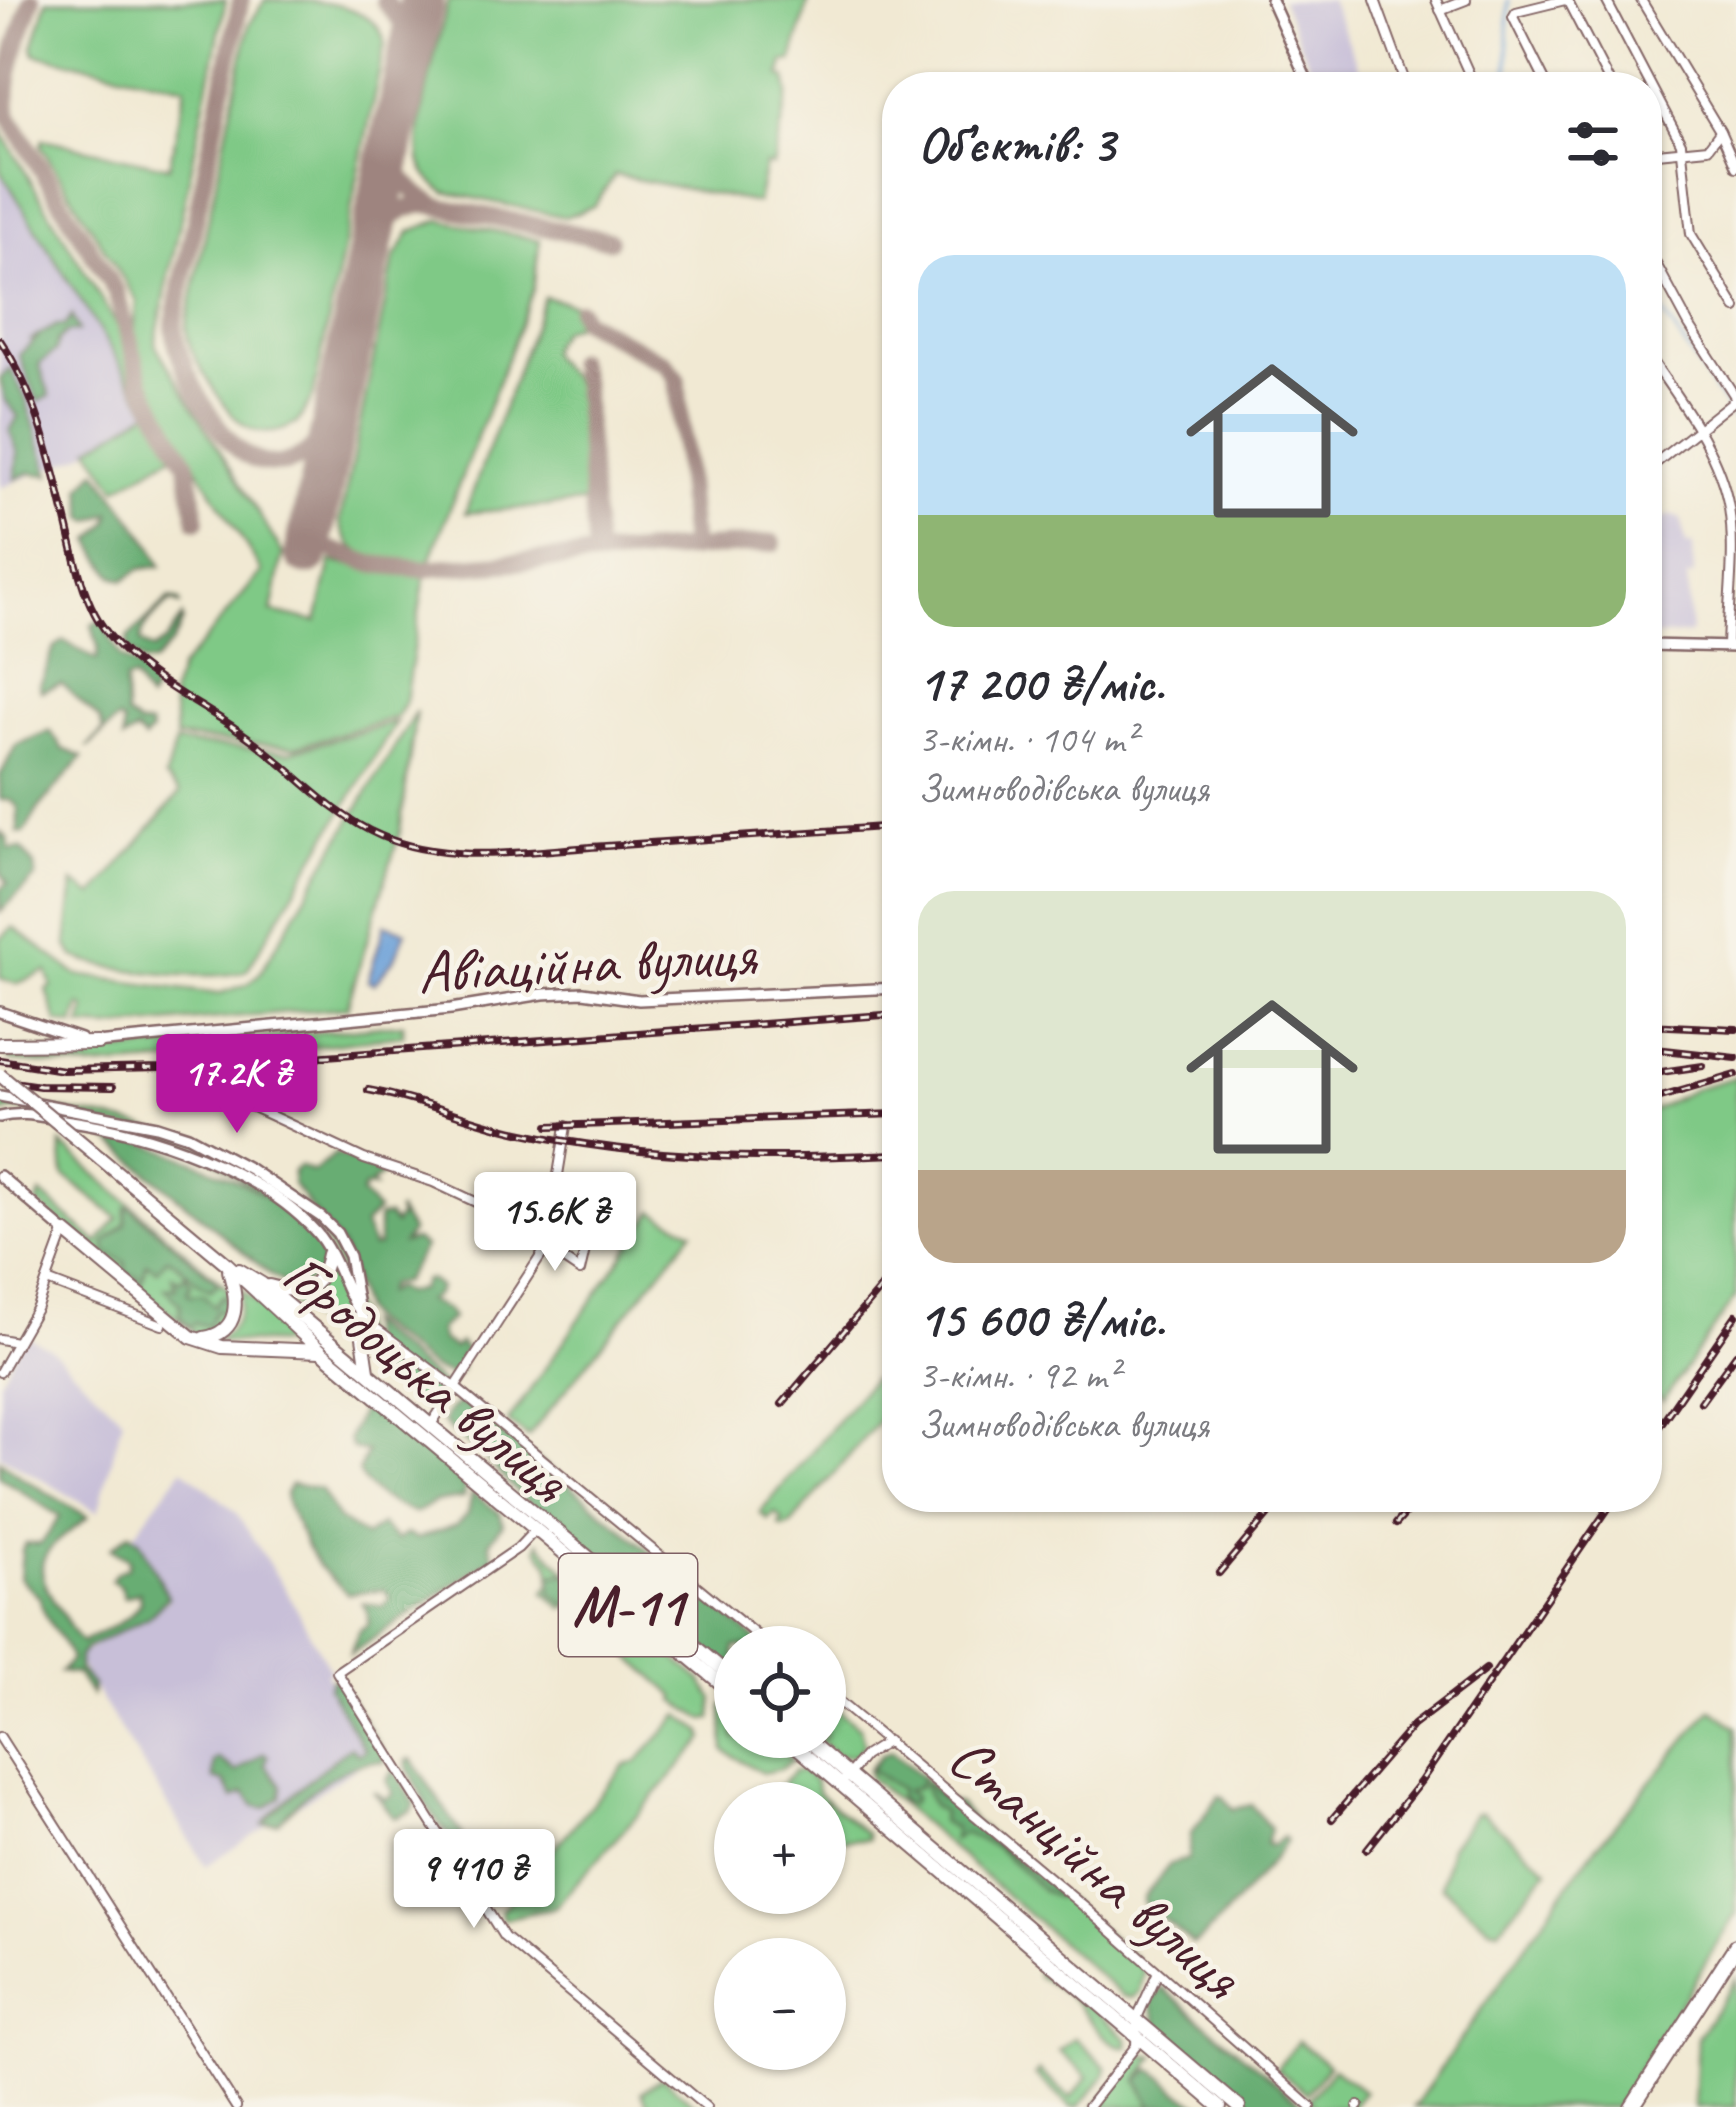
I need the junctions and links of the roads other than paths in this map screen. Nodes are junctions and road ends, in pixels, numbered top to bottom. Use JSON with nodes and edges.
{"nodes":[{"id":1,"x":1271,"y":0,"type":"edge"},
{"id":2,"x":1375,"y":0,"type":"edge"},
{"id":3,"x":1466,"y":0,"type":"edge"},
{"id":4,"x":1566,"y":0,"type":"edge"},
{"id":5,"x":1607,"y":0,"type":"edge"},
{"id":6,"x":1641,"y":0,"type":"edge"},
{"id":7,"x":1438,"y":5,"type":"edge"},
{"id":8,"x":1303,"y":72,"type":"edge"},
{"id":9,"x":1402,"y":72,"type":"edge"},
{"id":10,"x":1468,"y":72,"type":"edge"},
{"id":11,"x":1540,"y":72,"type":"edge"},
{"id":12,"x":1604,"y":72,"type":"edge"},
{"id":13,"x":1643,"y":72,"type":"edge"},
{"id":14,"x":1662,"y":111,"type":"edge"},
{"id":15,"x":1720,"y":131,"type":"junction"},
{"id":16,"x":1662,"y":152,"type":"edge"},
{"id":17,"x":1683,"y":153,"type":"junction"},
{"id":18,"x":1736,"y":167,"type":"edge"},
{"id":19,"x":1662,"y":275,"type":"edge"},
{"id":20,"x":1736,"y":308,"type":"edge"},
{"id":21,"x":1662,"y":376,"type":"edge"},
{"id":22,"x":1731,"y":403,"type":"edge"},
{"id":23,"x":1696,"y":429,"type":"junction"},
{"id":24,"x":1662,"y":456,"type":"edge"},
{"id":25,"x":1662,"y":645,"type":"edge"},
{"id":26,"x":1731,"y":647,"type":"edge"},
{"id":27,"x":882,"y":989,"type":"edge"},
{"id":28,"x":0,"y":1012,"type":"edge"},
{"id":29,"x":98,"y":1043,"type":"junction"},
{"id":30,"x":0,"y":1044,"type":"edge"},
{"id":31,"x":0,"y":1075,"type":"edge"},
{"id":32,"x":0,"y":1096,"type":"edge"},
{"id":33,"x":244,"y":1103,"type":"dead end"},
{"id":34,"x":0,"y":1118,"type":"edge"},
{"id":35,"x":566,"y":1126,"type":"dead end"},
{"id":36,"x":0,"y":1176,"type":"edge"},
{"id":37,"x":598,"y":1195,"type":"dead end"},
{"id":38,"x":65,"y":1232,"type":"junction"},
{"id":39,"x":546,"y":1248,"type":"junction"},
{"id":40,"x":328,"y":1254,"type":"junction"},
{"id":41,"x":227,"y":1264,"type":"junction"},
{"id":42,"x":47,"y":1281,"type":"junction"},
{"id":43,"x":262,"y":1284,"type":"junction"},
{"id":44,"x":360,"y":1316,"type":"junction"},
{"id":45,"x":162,"y":1325,"type":"dead end"},
{"id":46,"x":191,"y":1337,"type":"junction"},
{"id":47,"x":0,"y":1339,"type":"edge"},
{"id":48,"x":16,"y":1342,"type":"junction"},
{"id":49,"x":321,"y":1351,"type":"junction"},
{"id":50,"x":0,"y":1372,"type":"edge"},
{"id":51,"x":369,"y":1372,"type":"junction"},
{"id":52,"x":456,"y":1388,"type":"junction"},
{"id":53,"x":432,"y":1424,"type":"junction"},
{"id":54,"x":541,"y":1524,"type":"junction"},
{"id":55,"x":745,"y":1626,"type":"edge"},
{"id":56,"x":714,"y":1662,"type":"edge"},
{"id":57,"x":714,"y":1676,"type":"edge"},
{"id":58,"x":846,"y":1707,"type":"edge"},
{"id":59,"x":0,"y":1737,"type":"edge"},
{"id":60,"x":888,"y":1741,"type":"junction"},
{"id":61,"x":815,"y":1758,"type":"edge"},
{"id":62,"x":824,"y":1758,"type":"edge"},
{"id":63,"x":845,"y":1779,"type":"junction"},
{"id":64,"x":1736,"y":1946,"type":"edge"},
{"id":65,"x":1157,"y":1974,"type":"junction"},
{"id":66,"x":1137,"y":2018,"type":"junction"},
{"id":67,"x":1139,"y":2036,"type":"junction"},
{"id":68,"x":236,"y":2107,"type":"edge"},
{"id":69,"x":706,"y":2107,"type":"edge"},
{"id":70,"x":1088,"y":2107,"type":"edge"},
{"id":71,"x":1220,"y":2107,"type":"edge"},
{"id":72,"x":1239,"y":2107,"type":"edge"},
{"id":73,"x":1310,"y":2107,"type":"edge"},
{"id":74,"x":1632,"y":2107,"type":"edge"}],
"edges":[{"from":1,"to":8,"type":"street"},
{"from":2,"to":9,"type":"street"},
{"from":3,"to":7,"type":"street"},
{"from":4,"to":11,"type":"street"},
{"from":4,"to":12,"type":"street"},
{"from":5,"to":13,"type":"street"},
{"from":6,"to":15,"type":"street"},
{"from":7,"to":10,"type":"street"},
{"from":14,"to":17,"type":"street"},
{"from":15,"to":17,"type":"street"},
{"from":15,"to":18,"type":"street"},
{"from":16,"to":17,"type":"street"},
{"from":17,"to":20,"type":"street"},
{"from":19,"to":22,"type":"street"},
{"from":21,"to":23,"type":"street"},
{"from":22,"to":23,"type":"street"},
{"from":23,"to":24,"type":"street"},
{"from":23,"to":26,"type":"street"},
{"from":25,"to":26,"type":"street"},
{"from":27,"to":29,"type":"street","name":"Авіаційна вулиця"},
{"from":28,"to":29,"type":"street","name":"Авіаційна вулиця"},
{"from":29,"to":30,"type":"main road"},
{"from":31,"to":41,"type":"main road","name":"Городоцька вулиця","number":"М-11","bridge":true},
{"from":32,"to":44,"type":"street"},
{"from":33,"to":39,"type":"street"},
{"from":34,"to":40,"type":"street"},
{"from":35,"to":39,"type":"street"},
{"from":36,"to":38,"type":"street"},
{"from":37,"to":39,"type":"street"},
{"from":38,"to":42,"type":"street"},
{"from":38,"to":46,"type":"main road"},
{"from":39,"to":52,"type":"street"},
{"from":40,"to":43,"type":"main road"},
{"from":40,"to":44,"type":"street"},
{"from":41,"to":43,"type":"main road","name":"Городоцька вулиця","number":"М-11"},
{"from":41,"to":46,"type":"main road"},
{"from":41,"to":49,"type":"main road","name":"Городоцька вулиця","number":"М-11"},
{"from":42,"to":45,"type":"street"},
{"from":42,"to":48,"type":"street"},
{"from":43,"to":51,"type":"main road","name":"Городоцька вулиця","number":"М-11"},
{"from":44,"to":51,"type":"main road"},
{"from":44,"to":52,"type":"street"},
{"from":46,"to":49,"type":"main road"},
{"from":47,"to":48,"type":"street"},
{"from":48,"to":50,"type":"street"},
{"from":49,"to":54,"type":"main road","name":"Городоцька вулиця","number":"М-11"},
{"from":51,"to":53,"type":"main road","name":"Городоцька вулиця","number":"М-11"},
{"from":52,"to":53,"type":"street"},
{"from":52,"to":55,"type":"street"},
{"from":53,"to":54,"type":"main road","name":"Городоцька вулиця","number":"М-11"},
{"from":54,"to":56,"type":"main road","name":"Городоцька вулиця","number":"М-11"},
{"from":54,"to":57,"type":"main road","name":"Городоцька вулиця","number":"М-11"},
{"from":54,"to":69,"type":"street"},
{"from":58,"to":60,"type":"street","name":"Станційна вулиця"},
{"from":59,"to":68,"type":"street"},
{"from":60,"to":63,"type":"street"},
{"from":60,"to":65,"type":"street","name":"Станційна вулиця"},
{"from":61,"to":63,"type":"main road"},
{"from":62,"to":63,"type":"main road"},
{"from":63,"to":66,"type":"main road"},
{"from":63,"to":67,"type":"main road"},
{"from":64,"to":74,"type":"highway"},
{"from":65,"to":66,"type":"street"},
{"from":65,"to":73,"type":"street","name":"Станційна вулиця"},
{"from":66,"to":67,"type":"street"},
{"from":66,"to":72,"type":"main road"},
{"from":67,"to":70,"type":"street"},
{"from":67,"to":71,"type":"main road"}]}
